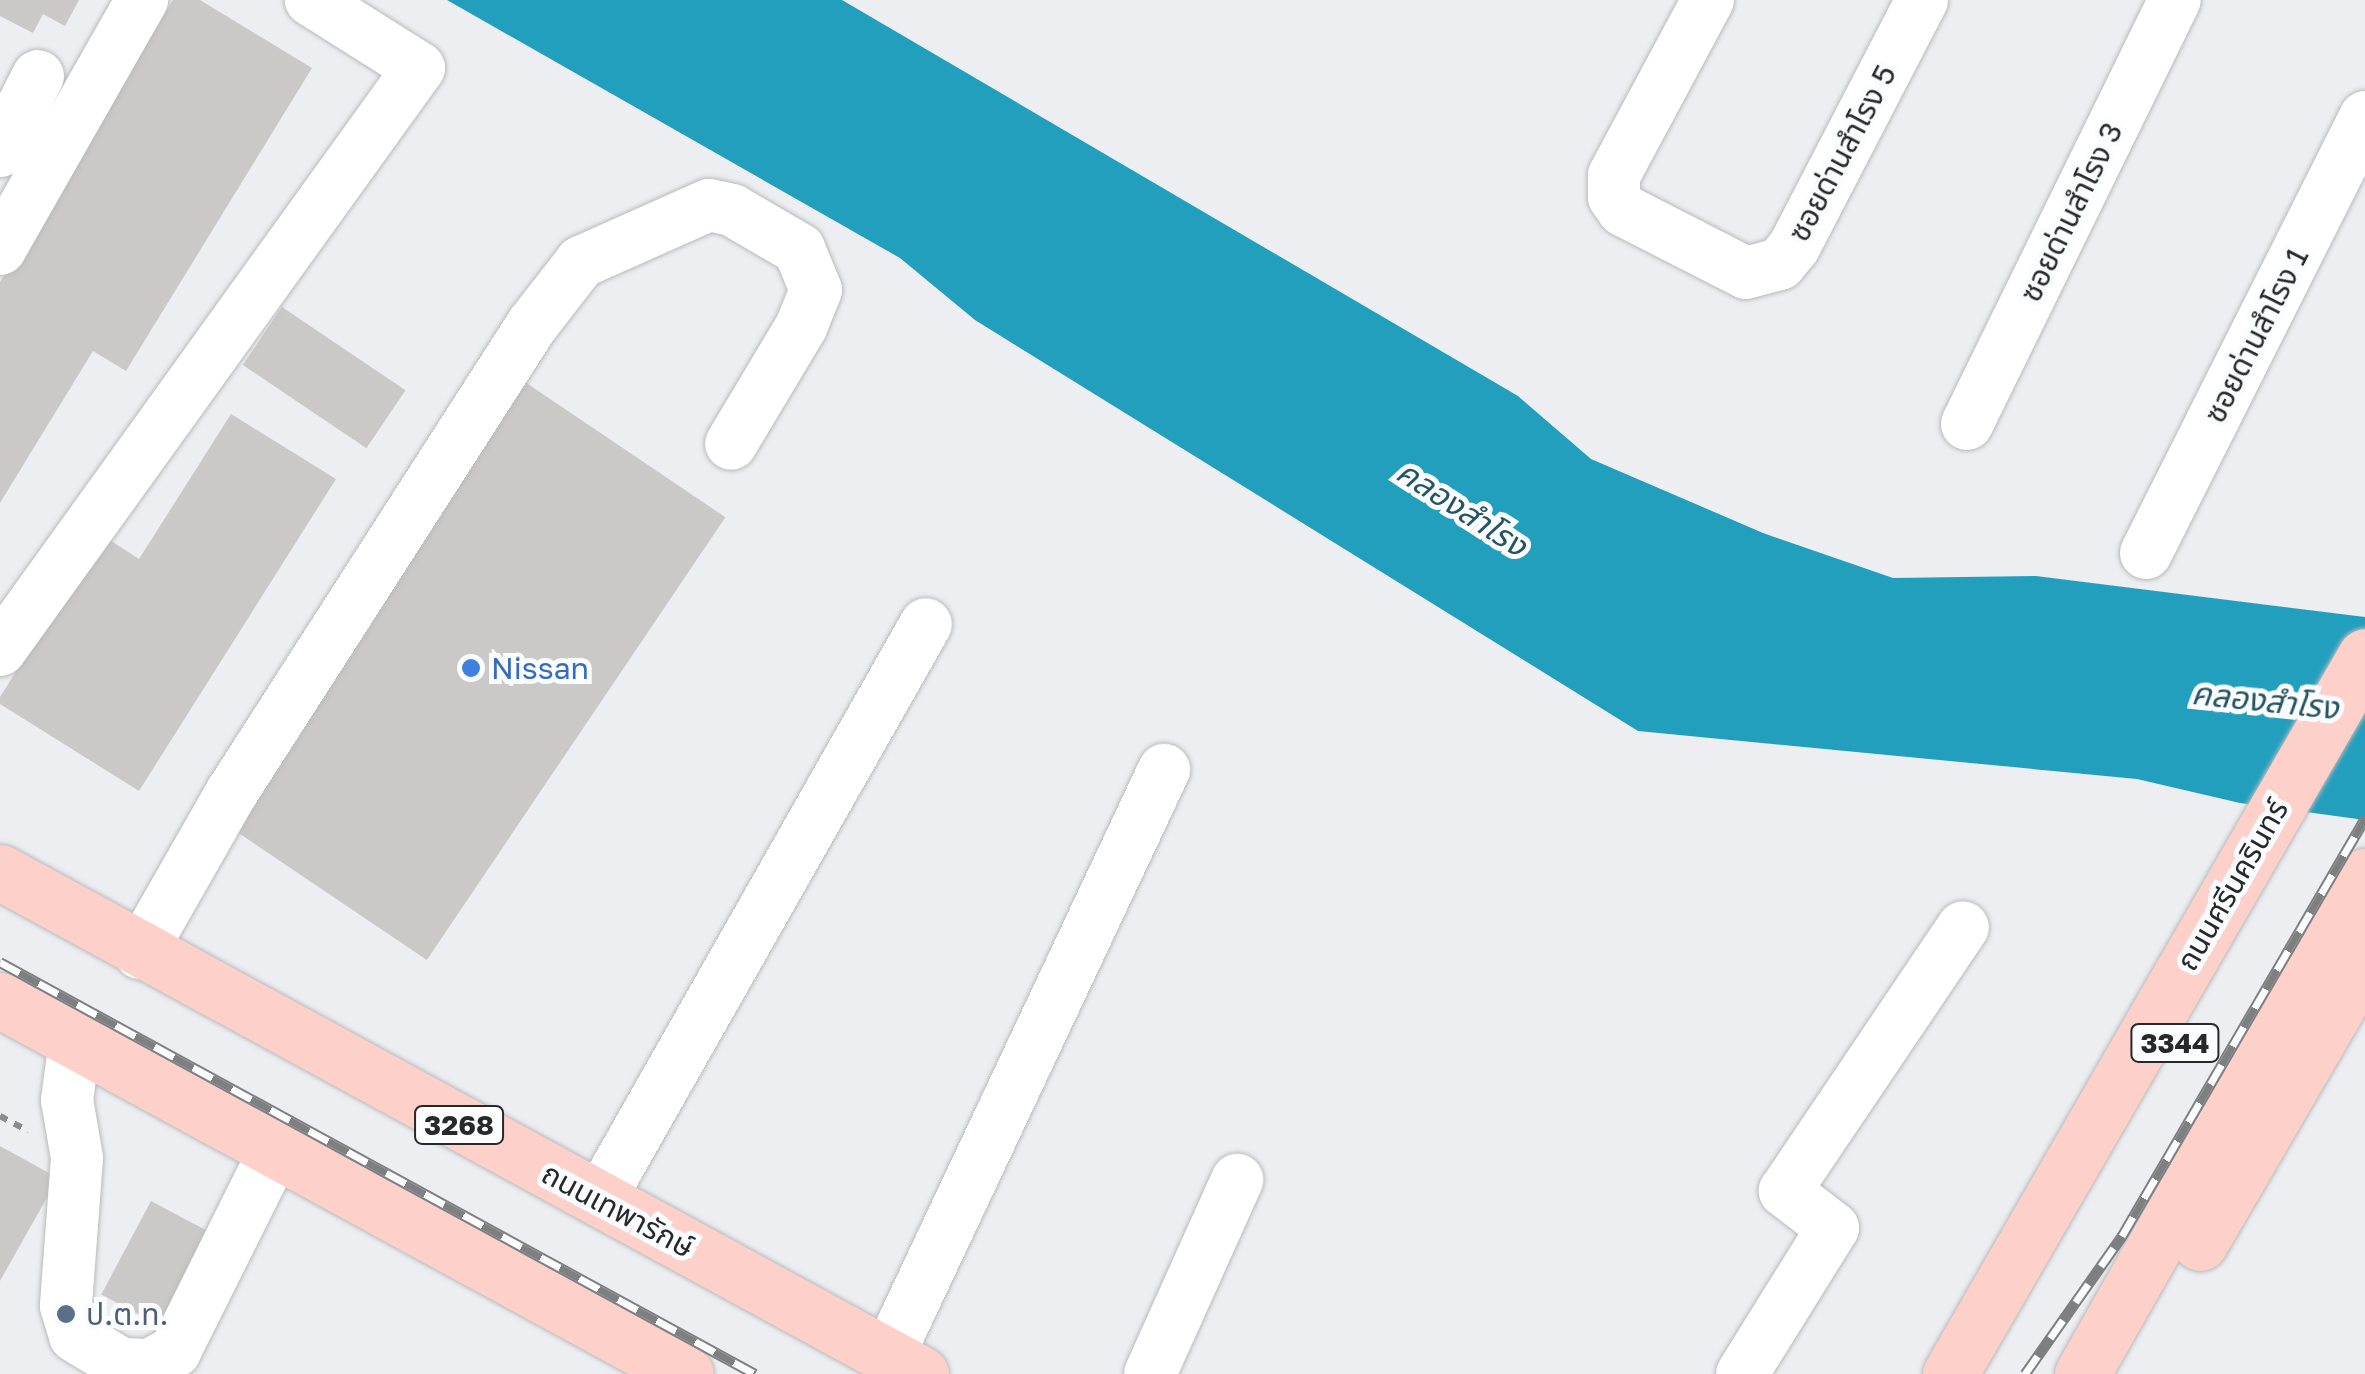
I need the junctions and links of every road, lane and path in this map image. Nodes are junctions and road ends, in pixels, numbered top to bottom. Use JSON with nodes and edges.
{"nodes":[{"id":1,"x":142,"y":0,"type":"edge"},
{"id":2,"x":311,"y":0,"type":"edge"},
{"id":3,"x":1708,"y":0,"type":"edge"},
{"id":4,"x":1922,"y":0,"type":"edge"},
{"id":5,"x":2175,"y":0,"type":"edge"},
{"id":6,"x":38,"y":76,"type":"dead end"},
{"id":7,"x":2365,"y":117,"type":"edge"},
{"id":8,"x":0,"y":151,"type":"edge"},
{"id":9,"x":0,"y":249,"type":"edge"},
{"id":10,"x":1967,"y":424,"type":"dead end"},
{"id":11,"x":731,"y":444,"type":"dead end"},
{"id":12,"x":2146,"y":552,"type":"dead end"},
{"id":13,"x":926,"y":624,"type":"dead end"},
{"id":14,"x":0,"y":650,"type":"edge"},
{"id":15,"x":2365,"y":656,"type":"edge"},
{"id":16,"x":2365,"y":711,"type":"edge"},
{"id":17,"x":1164,"y":770,"type":"dead end"},
{"id":18,"x":0,"y":872,"type":"edge"},
{"id":19,"x":2365,"y":876,"type":"edge"},
{"id":20,"x":1963,"y":928,"type":"dead end"},
{"id":21,"x":140,"y":953,"type":"junction"},
{"id":22,"x":2365,"y":960,"type":"edge"},
{"id":23,"x":0,"y":1000,"type":"edge"},
{"id":24,"x":75,"y":1041,"type":"junction"},
{"id":25,"x":274,"y":1150,"type":"junction"},
{"id":26,"x":1237,"y":1180,"type":"dead end"},
{"id":27,"x":599,"y":1200,"type":"junction"},
{"id":28,"x":1978,"y":1357,"type":"edge"},
{"id":29,"x":904,"y":1365,"type":"edge"},
{"id":30,"x":686,"y":1374,"type":"edge"},
{"id":31,"x":1150,"y":1374,"type":"edge"},
{"id":32,"x":1742,"y":1374,"type":"edge"},
{"id":33,"x":1950,"y":1374,"type":"edge"},
{"id":34,"x":2082,"y":1374,"type":"edge"},
{"id":35,"x":2124,"y":1374,"type":"edge"}],
"edges":[{"from":1,"to":9,"type":"street"},
{"from":2,"to":14,"type":"street"},
{"from":3,"to":4,"type":"street","name":"ซอยด่านสำโรง 5"},
{"from":5,"to":10,"type":"street","name":"ซอยด่านสำโรง 3"},
{"from":6,"to":8,"type":"street"},
{"from":7,"to":12,"type":"street","name":"ซอยด่านสำโรง 1"},
{"from":11,"to":21,"type":"street"},
{"from":13,"to":27,"type":"street"},
{"from":15,"to":28,"type":"main road","name":"ถนนศรีนครินทร์","number":"3344"},
{"from":16,"to":28,"type":"main road","name":"ถนนศรีนครินทร์","number":"3344"},
{"from":17,"to":29,"type":"street"},
{"from":18,"to":21,"type":"main road","name":"ถนนเทพารักษ์","number":"3268"},
{"from":19,"to":34,"type":"main road","number":"3344"},
{"from":20,"to":32,"type":"street"},
{"from":21,"to":27,"type":"main road","name":"ถนนเทพารักษ์","number":"3268"},
{"from":22,"to":35,"type":"main road"},
{"from":23,"to":24,"type":"main road"},
{"from":24,"to":25,"type":"main road"},
{"from":24,"to":25,"type":"street"},
{"from":25,"to":30,"type":"main road"},
{"from":26,"to":31,"type":"street"},
{"from":27,"to":29,"type":"main road","name":"ถนนเทพารักษ์","number":"3268"},
{"from":28,"to":33,"type":"main road","name":"ถนนศรีนครินทร์","number":"3344"}]}
